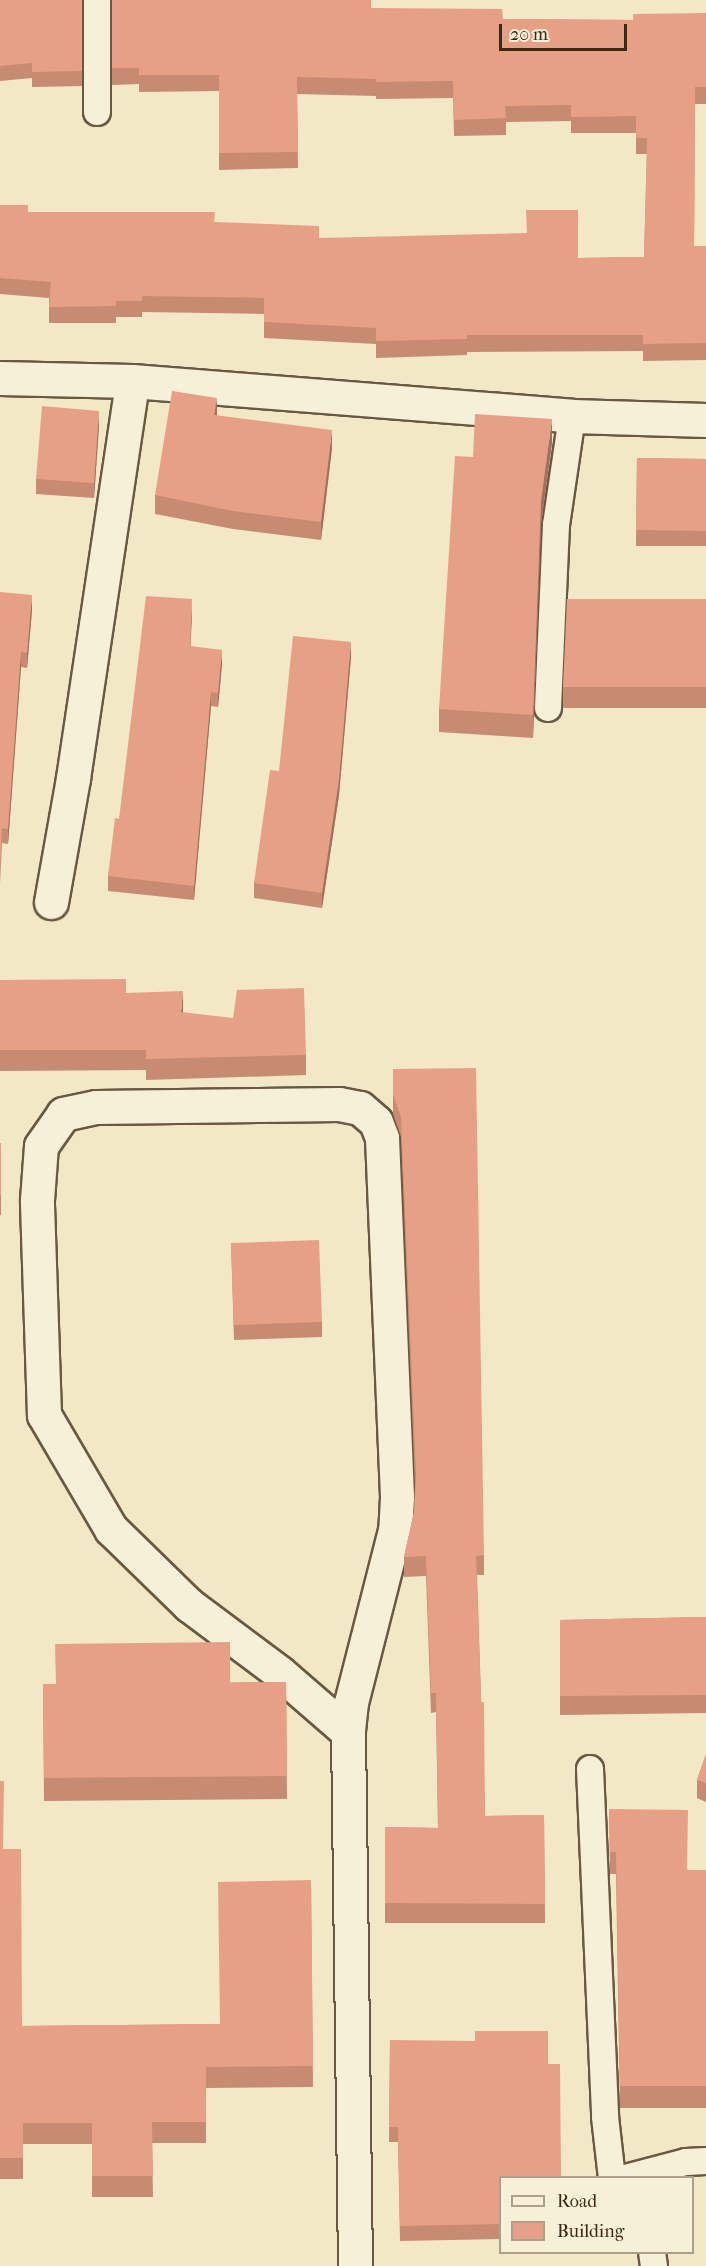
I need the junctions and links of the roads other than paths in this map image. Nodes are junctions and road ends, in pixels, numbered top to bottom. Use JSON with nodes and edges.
{"nodes":[{"id":1,"x":97,"y":0,"type":"edge"},
{"id":2,"x":98,"y":111,"type":"dead end"},
{"id":3,"x":0,"y":378,"type":"edge"},
{"id":4,"x":132,"y":381,"type":"junction"},
{"id":5,"x":573,"y":416,"type":"junction"},
{"id":6,"x":706,"y":420,"type":"edge"},
{"id":7,"x":548,"y":708,"type":"dead end"},
{"id":8,"x":51,"y":902,"type":"dead end"},
{"id":9,"x":348,"y":1732,"type":"junction"},
{"id":10,"x":590,"y":1769,"type":"dead end"},
{"id":11,"x":706,"y":2161,"type":"edge"},
{"id":12,"x":612,"y":2176,"type":"edge"},
{"id":13,"x":633,"y":2176,"type":"edge"},
{"id":14,"x":355,"y":2266,"type":"edge"}],
"edges":[{"from":1,"to":2,"type":"lane"},
{"from":3,"to":4,"type":"street"},
{"from":4,"to":5,"type":"street"},
{"from":4,"to":8,"type":"street"},
{"from":5,"to":6,"type":"street"},
{"from":5,"to":7,"type":"lane"},
{"from":9,"to":9,"type":"street"},
{"from":9,"to":14,"type":"street"},
{"from":10,"to":12,"type":"lane"},
{"from":11,"to":13,"type":"lane"}]}
